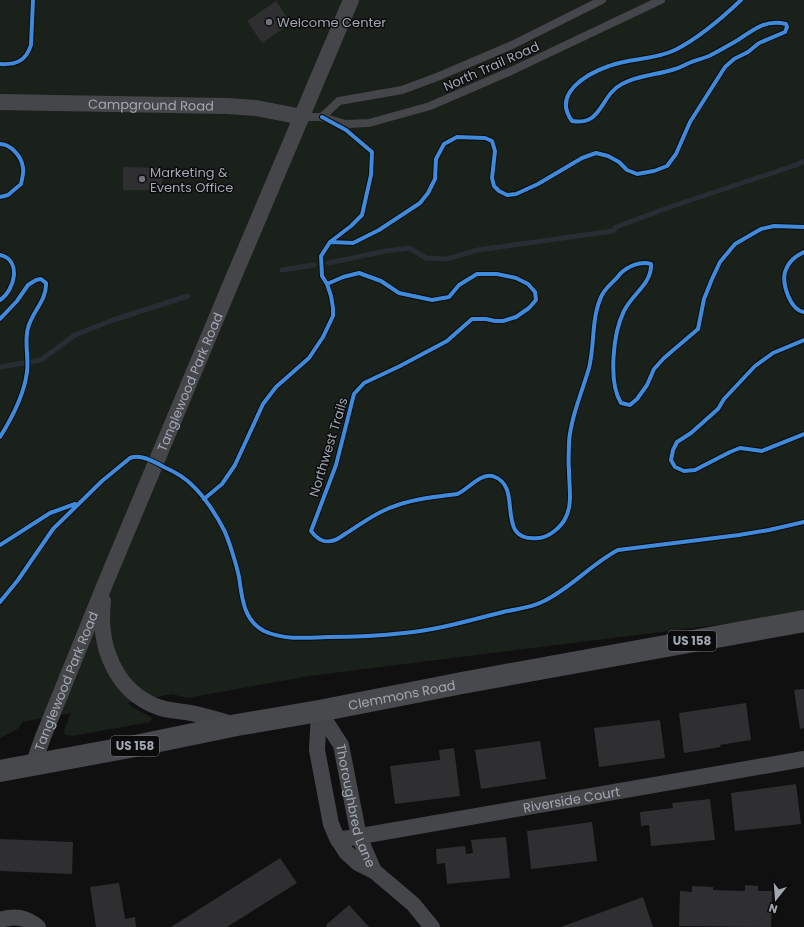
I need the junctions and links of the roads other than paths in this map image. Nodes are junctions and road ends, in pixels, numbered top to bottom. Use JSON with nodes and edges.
{"nodes":[{"id":1,"x":351,"y":0,"type":"edge"},
{"id":2,"x":602,"y":0,"type":"edge"},
{"id":3,"x":662,"y":0,"type":"edge"},
{"id":4,"x":0,"y":102,"type":"edge"},
{"id":5,"x":302,"y":117,"type":"junction"},
{"id":6,"x":322,"y":118,"type":"junction"},
{"id":7,"x":105,"y":584,"type":"junction"},
{"id":8,"x":804,"y":621,"type":"edge"},
{"id":9,"x":320,"y":711,"type":"junction"},
{"id":10,"x":237,"y":724,"type":"junction"},
{"id":11,"x":804,"y":759,"type":"edge"},
{"id":12,"x":33,"y":765,"type":"junction"},
{"id":13,"x":0,"y":771,"type":"edge"},
{"id":14,"x":359,"y":837,"type":"junction"},
{"id":15,"x":338,"y":840,"type":"junction"},
{"id":16,"x":374,"y":871,"type":"junction"},
{"id":17,"x":0,"y":920,"type":"edge"},
{"id":18,"x":38,"y":927,"type":"edge"},
{"id":19,"x":432,"y":927,"type":"edge"}],
"edges":[{"from":1,"to":5,"type":"street","name":"Tanglewood Park Road"},
{"from":2,"to":6,"type":"lane","name":"North Trail Road"},
{"from":3,"to":6,"type":"lane","name":"North Trail Road"},
{"from":4,"to":5,"type":"street","name":"Campground Road"},
{"from":5,"to":6,"type":"lane","name":"North Trail Road"},
{"from":5,"to":7,"type":"street","name":"Tanglewood Park Road"},
{"from":7,"to":10,"type":"street"},
{"from":7,"to":12,"type":"street","name":"Tanglewood Park Road"},
{"from":8,"to":9,"type":"main road","name":"Clemmons Road","number":"US 158"},
{"from":9,"to":10,"type":"main road","name":"Clemmons Road","number":"US 158"},
{"from":9,"to":14,"type":"street","name":"Thoroughbred Lane"},
{"from":9,"to":15,"type":"street"},
{"from":10,"to":12,"type":"main road","name":"Clemmons Road","number":"US 158"},
{"from":11,"to":14,"type":"street","name":"Riverside Court"},
{"from":12,"to":13,"type":"main road","name":"Clemmons Road","number":"US 158"},
{"from":14,"to":15,"type":"street","name":"Riverside Court"},
{"from":14,"to":16,"type":"street","name":"Thoroughbred Lane"},
{"from":15,"to":16,"type":"street"},
{"from":16,"to":19,"type":"street","name":"Thoroughbred Lane"},
{"from":17,"to":18,"type":"street"}]}
